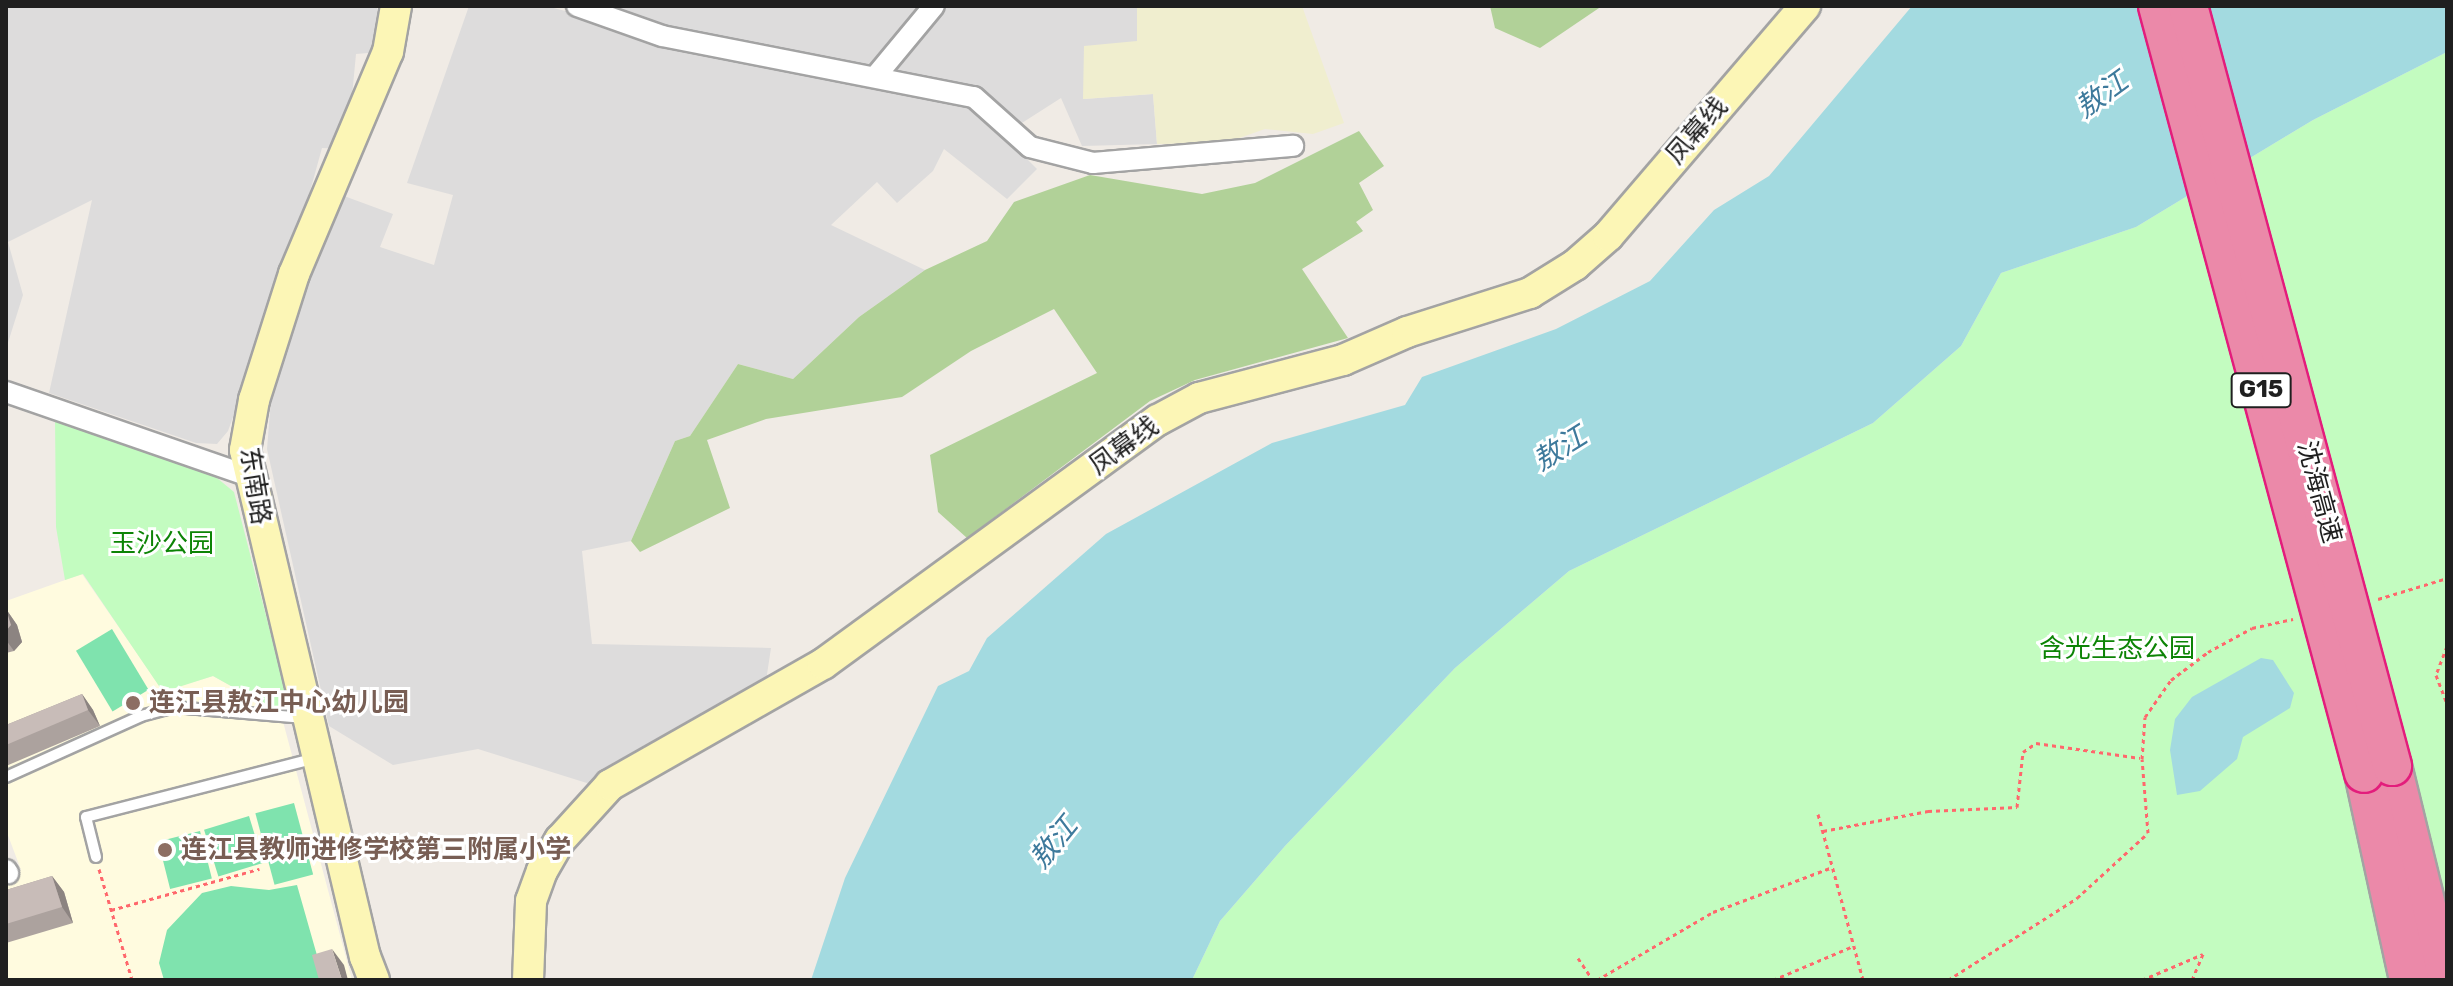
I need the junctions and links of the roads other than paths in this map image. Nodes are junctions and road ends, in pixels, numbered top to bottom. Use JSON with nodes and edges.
{"nodes":[{"id":1,"x":396,"y":6,"type":"edge"},
{"id":2,"x":577,"y":6,"type":"edge"},
{"id":3,"x":934,"y":6,"type":"edge"},
{"id":4,"x":1805,"y":6,"type":"edge"},
{"id":5,"x":2158,"y":6,"type":"edge"},
{"id":6,"x":2188,"y":6,"type":"edge"},
{"id":7,"x":875,"y":77,"type":"junction"},
{"id":8,"x":1293,"y":146,"type":"dead end"},
{"id":9,"x":6,"y":392,"type":"edge"},
{"id":10,"x":249,"y":476,"type":"junction"},
{"id":11,"x":307,"y":718,"type":"junction"},
{"id":12,"x":317,"y":758,"type":"junction"},
{"id":13,"x":2378,"y":770,"type":"junction"},
{"id":14,"x":6,"y":777,"type":"edge"},
{"id":15,"x":96,"y":857,"type":"road end"},
{"id":16,"x":374,"y":980,"type":"edge"},
{"id":17,"x":528,"y":980,"type":"edge"},
{"id":18,"x":2409,"y":980,"type":"edge"},
{"id":19,"x":2444,"y":980,"type":"edge"}],
"edges":[{"from":1,"to":10,"type":"main road","name":"东南路"},
{"from":2,"to":7,"type":"street"},
{"from":3,"to":7,"type":"street"},
{"from":4,"to":17,"type":"main road","name":"凤幕线"},
{"from":5,"to":13,"type":"highway","name":"沈海高速","number":"G15","bridge":true},
{"from":6,"to":13,"type":"highway","name":"沈海高速","number":"G15","bridge":true},
{"from":7,"to":8,"type":"street"},
{"from":9,"to":10,"type":"street"},
{"from":10,"to":11,"type":"main road","name":"东南路"},
{"from":11,"to":12,"type":"main road","name":"东南路"},
{"from":11,"to":14,"type":"lane"},
{"from":12,"to":15,"type":"lane"},
{"from":12,"to":16,"type":"main road","name":"东南路"},
{"from":13,"to":18,"type":"highway","name":"沈海高速","number":"G15"},
{"from":13,"to":19,"type":"highway","name":"沈海高速","number":"G15"}]}
